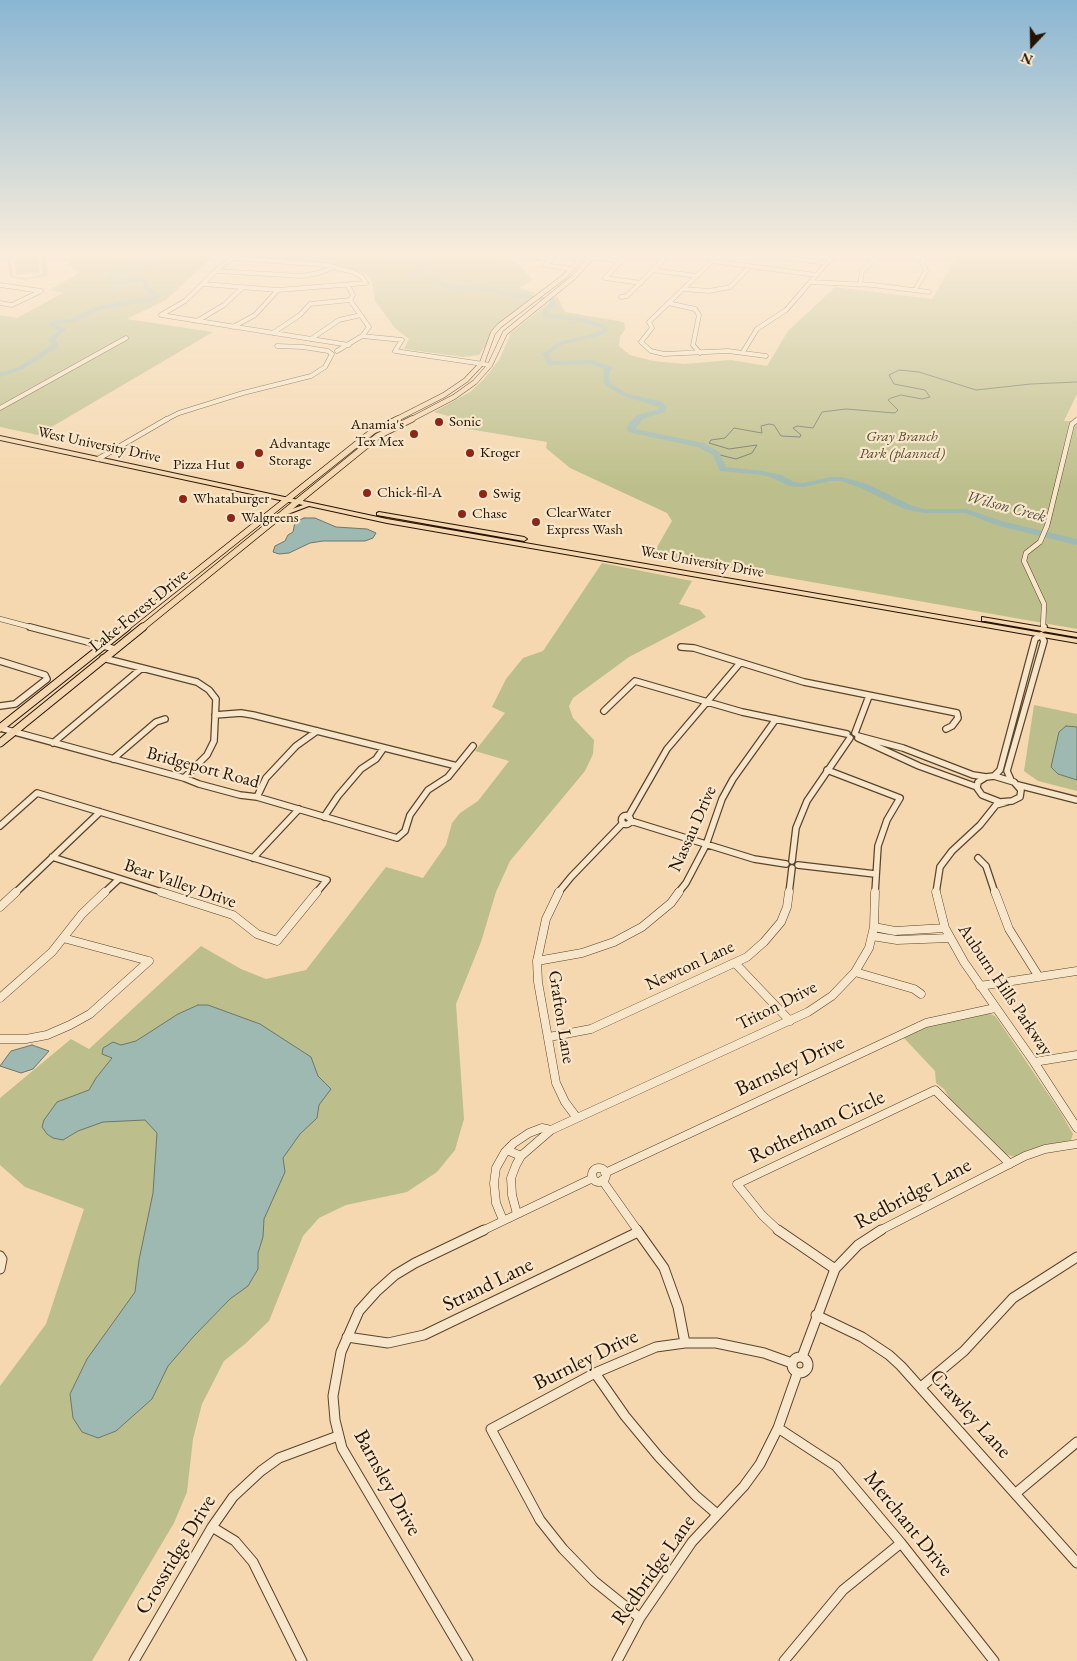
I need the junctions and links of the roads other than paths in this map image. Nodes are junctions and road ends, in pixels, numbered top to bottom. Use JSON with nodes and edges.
{"nodes":[{"id":1,"x":277,"y":334,"type":"edge"},
{"id":2,"x":318,"y":334,"type":"edge"},
{"id":3,"x":364,"y":334,"type":"edge"},
{"id":4,"x":493,"y":334,"type":"edge"},
{"id":5,"x":505,"y":334,"type":"edge"},
{"id":6,"x":648,"y":334,"type":"edge"},
{"id":7,"x":695,"y":334,"type":"edge"},
{"id":8,"x":754,"y":334,"type":"edge"},
{"id":9,"x":362,"y":336,"type":"junction"},
{"id":10,"x":126,"y":338,"type":"dead end"},
{"id":11,"x":311,"y":338,"type":"junction"},
{"id":12,"x":349,"y":345,"type":"junction"},
{"id":13,"x":277,"y":346,"type":"dead end"},
{"id":14,"x":337,"y":351,"type":"dead end"},
{"id":15,"x":743,"y":352,"type":"junction"},
{"id":16,"x":700,"y":353,"type":"junction"},
{"id":17,"x":766,"y":356,"type":"dead end"},
{"id":18,"x":482,"y":363,"type":"junction"},
{"id":19,"x":490,"y":365,"type":"junction"},
{"id":20,"x":0,"y":408,"type":"edge"},
{"id":21,"x":402,"y":416,"type":"junction"},
{"id":22,"x":410,"y":419,"type":"junction"},
{"id":23,"x":1077,"y":420,"type":"edge"},
{"id":24,"x":0,"y":433,"type":"edge"},
{"id":25,"x":0,"y":438,"type":"edge"},
{"id":26,"x":346,"y":451,"type":"junction"},
{"id":27,"x":357,"y":453,"type":"junction"},
{"id":28,"x":105,"y":455,"type":"junction"},
{"id":29,"x":98,"y":459,"type":"junction"},
{"id":30,"x":200,"y":479,"type":"junction"},
{"id":31,"x":264,"y":496,"type":"junction"},
{"id":32,"x":287,"y":498,"type":"junction"},
{"id":33,"x":299,"y":500,"type":"junction"},
{"id":34,"x":312,"y":506,"type":"junction"},
{"id":35,"x":274,"y":508,"type":"junction"},
{"id":36,"x":280,"y":516,"type":"junction"},
{"id":37,"x":571,"y":553,"type":"junction"},
{"id":38,"x":664,"y":564,"type":"junction"},
{"id":39,"x":0,"y":619,"type":"edge"},
{"id":40,"x":1042,"y":632,"type":"junction"},
{"id":41,"x":1077,"y":635,"type":"edge"},
{"id":42,"x":1077,"y":641,"type":"edge"},
{"id":43,"x":101,"y":646,"type":"junction"},
{"id":44,"x":681,"y":647,"type":"dead end"},
{"id":45,"x":115,"y":649,"type":"junction"},
{"id":46,"x":103,"y":658,"type":"junction"},
{"id":47,"x":0,"y":661,"type":"edge"},
{"id":48,"x":740,"y":663,"type":"junction"},
{"id":49,"x":142,"y":668,"type":"junction"},
{"id":50,"x":869,"y":696,"type":"junction"},
{"id":51,"x":707,"y":702,"type":"junction"},
{"id":52,"x":0,"y":706,"type":"edge"},
{"id":53,"x":604,"y":711,"type":"dead end"},
{"id":54,"x":215,"y":714,"type":"junction"},
{"id":55,"x":165,"y":719,"type":"dead end"},
{"id":56,"x":776,"y":719,"type":"junction"},
{"id":57,"x":0,"y":728,"type":"edge"},
{"id":58,"x":946,"y":729,"type":"dead end"},
{"id":59,"x":317,"y":730,"type":"junction"},
{"id":60,"x":14,"y":732,"type":"junction"},
{"id":61,"x":854,"y":736,"type":"junction"},
{"id":62,"x":53,"y":742,"type":"junction"},
{"id":63,"x":0,"y":743,"type":"edge"},
{"id":64,"x":473,"y":746,"type":"dead end"},
{"id":65,"x":383,"y":749,"type":"junction"},
{"id":66,"x":914,"y":751,"type":"junction"},
{"id":67,"x":113,"y":759,"type":"junction"},
{"id":68,"x":906,"y":760,"type":"junction"},
{"id":69,"x":457,"y":766,"type":"junction"},
{"id":70,"x":827,"y":770,"type":"junction"},
{"id":71,"x":994,"y":776,"type":"junction"},
{"id":72,"x":986,"y":777,"type":"junction"},
{"id":73,"x":184,"y":778,"type":"junction"},
{"id":74,"x":1011,"y":780,"type":"junction"},
{"id":75,"x":1017,"y":785,"type":"junction"},
{"id":76,"x":977,"y":787,"type":"junction"},
{"id":77,"x":1050,"y":793,"type":"junction"},
{"id":78,"x":1021,"y":794,"type":"junction"},
{"id":79,"x":982,"y":795,"type":"junction"},
{"id":80,"x":257,"y":797,"type":"junction"},
{"id":81,"x":1077,"y":800,"type":"edge"},
{"id":82,"x":1007,"y":802,"type":"junction"},
{"id":83,"x":299,"y":809,"type":"junction"},
{"id":84,"x":100,"y":812,"type":"junction"},
{"id":85,"x":985,"y":816,"type":"junction"},
{"id":86,"x":324,"y":817,"type":"junction"},
{"id":87,"x":627,"y":820,"type":"junction"},
{"id":88,"x":0,"y":826,"type":"edge"},
{"id":89,"x":706,"y":845,"type":"junction"},
{"id":90,"x":52,"y":857,"type":"junction"},
{"id":91,"x":253,"y":858,"type":"junction"},
{"id":92,"x":978,"y":858,"type":"dead end"},
{"id":93,"x":792,"y":865,"type":"junction"},
{"id":94,"x":875,"y":874,"type":"junction"},
{"id":95,"x":119,"y":879,"type":"junction"},
{"id":96,"x":0,"y":907,"type":"edge"},
{"id":97,"x":874,"y":927,"type":"junction"},
{"id":98,"x":945,"y":928,"type":"junction"},
{"id":99,"x":905,"y":931,"type":"junction"},
{"id":100,"x":872,"y":936,"type":"junction"},
{"id":101,"x":63,"y":938,"type":"junction"},
{"id":102,"x":950,"y":938,"type":"junction"},
{"id":103,"x":908,"y":940,"type":"junction"},
{"id":104,"x":537,"y":961,"type":"junction"},
{"id":105,"x":735,"y":963,"type":"junction"},
{"id":106,"x":1077,"y":971,"type":"edge"},
{"id":107,"x":855,"y":972,"type":"junction"},
{"id":108,"x":1039,"y":977,"type":"junction"},
{"id":109,"x":980,"y":986,"type":"junction"},
{"id":110,"x":921,"y":994,"type":"dead end"},
{"id":111,"x":0,"y":998,"type":"edge"},
{"id":112,"x":995,"y":1008,"type":"junction"},
{"id":113,"x":790,"y":1021,"type":"junction"},
{"id":114,"x":549,"y":1036,"type":"junction"},
{"id":115,"x":1,"y":1041,"type":"edge"},
{"id":116,"x":1077,"y":1054,"type":"edge"},
{"id":117,"x":1034,"y":1062,"type":"junction"},
{"id":118,"x":577,"y":1118,"type":"junction"},
{"id":119,"x":1077,"y":1128,"type":"edge"},
{"id":120,"x":551,"y":1130,"type":"junction"},
{"id":121,"x":1077,"y":1144,"type":"edge"},
{"id":122,"x":507,"y":1150,"type":"junction"},
{"id":123,"x":521,"y":1156,"type":"junction"},
{"id":124,"x":1010,"y":1164,"type":"junction"},
{"id":125,"x":604,"y":1176,"type":"junction"},
{"id":126,"x":517,"y":1214,"type":"junction"},
{"id":127,"x":503,"y":1220,"type":"junction"},
{"id":128,"x":638,"y":1232,"type":"junction"},
{"id":129,"x":0,"y":1256,"type":"edge"},
{"id":130,"x":1077,"y":1257,"type":"edge"},
{"id":131,"x":0,"y":1269,"type":"edge"},
{"id":132,"x":835,"y":1269,"type":"junction"},
{"id":133,"x":816,"y":1316,"type":"junction"},
{"id":134,"x":347,"y":1337,"type":"junction"},
{"id":135,"x":685,"y":1343,"type":"junction"},
{"id":136,"x":802,"y":1357,"type":"junction"},
{"id":137,"x":789,"y":1362,"type":"junction"},
{"id":138,"x":595,"y":1373,"type":"junction"},
{"id":139,"x":797,"y":1374,"type":"junction"},
{"id":140,"x":921,"y":1387,"type":"junction"},
{"id":141,"x":778,"y":1428,"type":"junction"},
{"id":142,"x":338,"y":1436,"type":"junction"},
{"id":143,"x":1077,"y":1442,"type":"edge"},
{"id":144,"x":1016,"y":1493,"type":"junction"},
{"id":145,"x":717,"y":1514,"type":"junction"},
{"id":146,"x":212,"y":1527,"type":"junction"},
{"id":147,"x":901,"y":1543,"type":"junction"},
{"id":148,"x":1077,"y":1563,"type":"edge"},
{"id":149,"x":640,"y":1618,"type":"junction"},
{"id":150,"x":134,"y":1661,"type":"edge"},
{"id":151,"x":302,"y":1661,"type":"edge"},
{"id":152,"x":468,"y":1661,"type":"edge"},
{"id":153,"x":616,"y":1661,"type":"edge"},
{"id":154,"x":784,"y":1661,"type":"edge"},
{"id":155,"x":994,"y":1661,"type":"edge"}],
"edges":[{"from":1,"to":11,"type":"street"},
{"from":2,"to":11,"type":"street"},
{"from":3,"to":9,"type":"street"},
{"from":4,"to":18,"type":"main road"},
{"from":5,"to":19,"type":"main road","name":"Lake Forest Drive"},
{"from":6,"to":16,"type":"street"},
{"from":7,"to":16,"type":"street"},
{"from":8,"to":15,"type":"street"},
{"from":9,"to":12,"type":"street"},
{"from":9,"to":18,"type":"street"},
{"from":10,"to":20,"type":"street"},
{"from":11,"to":12,"type":"street"},
{"from":12,"to":14,"type":"street"},
{"from":13,"to":28,"type":"street"},
{"from":15,"to":16,"type":"street"},
{"from":15,"to":17,"type":"street"},
{"from":18,"to":19,"type":"street"},
{"from":18,"to":21,"type":"main road","name":"Lake Forest Drive"},
{"from":19,"to":22,"type":"main road","name":"Lake Forest Drive"},
{"from":21,"to":22,"type":"main road"},
{"from":21,"to":26,"type":"main road","name":"Lake Forest Drive"},
{"from":22,"to":27,"type":"main road","name":"Lake Forest Drive"},
{"from":23,"to":40,"type":"street"},
{"from":24,"to":28,"type":"highway","name":"West University Drive"},
{"from":25,"to":29,"type":"highway","name":"West University Drive"},
{"from":26,"to":27,"type":"main road"},
{"from":26,"to":32,"type":"main road","name":"Lake Forest Drive"},
{"from":27,"to":33,"type":"main road","name":"Lake Forest Drive"},
{"from":28,"to":29,"type":"street"},
{"from":28,"to":30,"type":"highway","name":"West University Drive"},
{"from":29,"to":30,"type":"highway","name":"West University Drive"},
{"from":30,"to":31,"type":"highway","name":"West University Drive"},
{"from":30,"to":32,"type":"highway","name":"West University Drive"},
{"from":31,"to":32,"type":"highway","name":"West University Drive"},
{"from":31,"to":35,"type":"highway"},
{"from":32,"to":33,"type":"highway","name":"West University Drive"},
{"from":32,"to":35,"type":"main road","name":"Lake Forest Drive"},
{"from":33,"to":34,"type":"highway","name":"West University Drive"},
{"from":33,"to":36,"type":"main road","name":"Lake Forest Drive"},
{"from":33,"to":38,"type":"highway","name":"West University Drive"},
{"from":34,"to":36,"type":"highway"},
{"from":34,"to":37,"type":"highway","name":"West University Drive"},
{"from":35,"to":43,"type":"main road","name":"Lake Forest Drive"},
{"from":36,"to":45,"type":"main road","name":"Lake Forest Drive"},
{"from":37,"to":38,"type":"highway"},
{"from":37,"to":40,"type":"highway","name":"West University Drive"},
{"from":38,"to":40,"type":"highway","name":"West University Drive"},
{"from":39,"to":43,"type":"street"},
{"from":40,"to":41,"type":"highway","name":"West University Drive"},
{"from":40,"to":42,"type":"highway","name":"West University Drive"},
{"from":40,"to":71,"type":"street"},
{"from":40,"to":74,"type":"street"},
{"from":43,"to":45,"type":"street"},
{"from":43,"to":57,"type":"main road","name":"Lake Forest Drive"},
{"from":44,"to":48,"type":"street"},
{"from":45,"to":46,"type":"main road","name":"Lake Forest Drive"},
{"from":46,"to":49,"type":"street"},
{"from":46,"to":60,"type":"main road","name":"Lake Forest Drive"},
{"from":47,"to":52,"type":"street"},
{"from":48,"to":50,"type":"street"},
{"from":48,"to":51,"type":"street","name":"Grafton Lane"},
{"from":49,"to":54,"type":"street"},
{"from":49,"to":62,"type":"street"},
{"from":50,"to":58,"type":"street"},
{"from":50,"to":61,"type":"street","name":"Newton Lane"},
{"from":51,"to":53,"type":"street"},
{"from":51,"to":56,"type":"street"},
{"from":51,"to":87,"type":"street","name":"Grafton Lane"},
{"from":54,"to":59,"type":"street"},
{"from":54,"to":73,"type":"street"},
{"from":55,"to":67,"type":"street"},
{"from":56,"to":61,"type":"street"},
{"from":56,"to":89,"type":"street","name":"Nassau Drive"},
{"from":57,"to":60,"type":"street","name":"Bridgeport Road"},
{"from":59,"to":65,"type":"street"},
{"from":59,"to":80,"type":"street"},
{"from":60,"to":62,"type":"street","name":"Bridgeport Road"},
{"from":60,"to":63,"type":"main road","name":"Lake Forest Drive"},
{"from":61,"to":66,"type":"street"},
{"from":61,"to":68,"type":"street"},
{"from":61,"to":70,"type":"street","name":"Newton Lane"},
{"from":62,"to":67,"type":"street","name":"Bridgeport Road"},
{"from":64,"to":69,"type":"street"},
{"from":65,"to":69,"type":"street"},
{"from":65,"to":86,"type":"street"},
{"from":66,"to":68,"type":"street"},
{"from":66,"to":72,"type":"street"},
{"from":67,"to":73,"type":"street","name":"Bridgeport Road"},
{"from":68,"to":76,"type":"street"},
{"from":69,"to":86,"type":"street","name":"Bridgeport Road"},
{"from":70,"to":93,"type":"street","name":"Newton Lane"},
{"from":70,"to":94,"type":"street","name":"Triton Drive"},
{"from":71,"to":72,"type":"street"},
{"from":71,"to":74,"type":"street"},
{"from":72,"to":76,"type":"street"},
{"from":73,"to":80,"type":"street","name":"Bridgeport Road"},
{"from":74,"to":75,"type":"street"},
{"from":75,"to":77,"type":"street"},
{"from":75,"to":78,"type":"street"},
{"from":76,"to":79,"type":"street"},
{"from":77,"to":78,"type":"street"},
{"from":77,"to":81,"type":"street"},
{"from":78,"to":82,"type":"street","name":"Auburn Hills Parkway"},
{"from":79,"to":82,"type":"street"},
{"from":79,"to":85,"type":"street"},
{"from":80,"to":83,"type":"street","name":"Bridgeport Road"},
{"from":82,"to":85,"type":"street","name":"Auburn Hills Parkway"},
{"from":83,"to":86,"type":"street","name":"Bridgeport Road"},
{"from":83,"to":91,"type":"street"},
{"from":84,"to":88,"type":"street"},
{"from":84,"to":90,"type":"street"},
{"from":84,"to":91,"type":"street"},
{"from":85,"to":98,"type":"street","name":"Auburn Hills Parkway"},
{"from":87,"to":89,"type":"street"},
{"from":87,"to":104,"type":"street","name":"Grafton Lane"},
{"from":89,"to":93,"type":"street"},
{"from":89,"to":104,"type":"street","name":"Nassau Drive"},
{"from":90,"to":95,"type":"street","name":"Bear Valley Drive"},
{"from":90,"to":96,"type":"street"},
{"from":91,"to":95,"type":"street","name":"Bear Valley Drive"},
{"from":92,"to":108,"type":"street"},
{"from":93,"to":94,"type":"street"},
{"from":93,"to":105,"type":"street","name":"Newton Lane"},
{"from":94,"to":97,"type":"street","name":"Triton Drive"},
{"from":95,"to":101,"type":"street"},
{"from":97,"to":99,"type":"street"},
{"from":97,"to":100,"type":"street","name":"Triton Drive"},
{"from":98,"to":99,"type":"street"},
{"from":98,"to":102,"type":"street","name":"Auburn Hills Parkway"},
{"from":99,"to":103,"type":"street"},
{"from":100,"to":103,"type":"street"},
{"from":100,"to":107,"type":"street","name":"Triton Drive"},
{"from":101,"to":111,"type":"street"},
{"from":101,"to":115,"type":"street"},
{"from":102,"to":103,"type":"street"},
{"from":102,"to":109,"type":"street","name":"Auburn Hills Parkway"},
{"from":104,"to":114,"type":"street","name":"Grafton Lane"},
{"from":105,"to":113,"type":"street"},
{"from":105,"to":114,"type":"street","name":"Newton Lane"},
{"from":106,"to":108,"type":"street"},
{"from":107,"to":110,"type":"street"},
{"from":107,"to":113,"type":"street","name":"Triton Drive"},
{"from":108,"to":109,"type":"street"},
{"from":109,"to":112,"type":"street","name":"Auburn Hills Parkway"},
{"from":112,"to":117,"type":"street","name":"Auburn Hills Parkway"},
{"from":112,"to":125,"type":"street","name":"Barnsley Drive"},
{"from":113,"to":118,"type":"street","name":"Triton Drive"},
{"from":114,"to":118,"type":"street","name":"Grafton Lane"},
{"from":116,"to":117,"type":"street"},
{"from":117,"to":119,"type":"street","name":"Auburn Hills Parkway"},
{"from":118,"to":120,"type":"street","name":"Triton Drive"},
{"from":120,"to":122,"type":"street","name":"Triton Drive"},
{"from":120,"to":123,"type":"street","name":"Triton Drive"},
{"from":121,"to":124,"type":"street","name":"Redbridge Lane"},
{"from":122,"to":123,"type":"street"},
{"from":122,"to":127,"type":"street","name":"Triton Drive"},
{"from":123,"to":126,"type":"street","name":"Triton Drive"},
{"from":124,"to":132,"type":"street","name":"Redbridge Lane"},
{"from":124,"to":132,"type":"street","name":"Rotherham Circle"},
{"from":125,"to":126,"type":"street","name":"Barnsley Drive"},
{"from":125,"to":128,"type":"street"},
{"from":126,"to":127,"type":"street","name":"Barnsley Drive"},
{"from":127,"to":134,"type":"street","name":"Barnsley Drive"},
{"from":128,"to":134,"type":"street","name":"Strand Lane"},
{"from":128,"to":135,"type":"street"},
{"from":129,"to":131,"type":"street"},
{"from":130,"to":140,"type":"street"},
{"from":132,"to":133,"type":"street","name":"Redbridge Lane"},
{"from":133,"to":136,"type":"street","name":"Redbridge Lane"},
{"from":133,"to":140,"type":"street","name":"Crawley Lane"},
{"from":134,"to":142,"type":"street","name":"Barnsley Drive"},
{"from":135,"to":137,"type":"street","name":"Burnley Drive"},
{"from":135,"to":138,"type":"street","name":"Burnley Drive"},
{"from":136,"to":137,"type":"street"},
{"from":136,"to":139,"type":"street","name":"Redbridge Lane"},
{"from":137,"to":139,"type":"street"},
{"from":138,"to":145,"type":"street"},
{"from":138,"to":149,"type":"street","name":"Burnley Drive"},
{"from":139,"to":141,"type":"street","name":"Redbridge Lane"},
{"from":140,"to":144,"type":"street","name":"Crawley Lane"},
{"from":141,"to":145,"type":"street","name":"Redbridge Lane"},
{"from":141,"to":147,"type":"street","name":"Merchant Drive"},
{"from":142,"to":146,"type":"street","name":"Crossridge Drive"},
{"from":142,"to":152,"type":"street","name":"Barnsley Drive"},
{"from":143,"to":144,"type":"street"},
{"from":144,"to":148,"type":"street","name":"Crawley Lane"},
{"from":145,"to":149,"type":"street","name":"Redbridge Lane"},
{"from":146,"to":150,"type":"street","name":"Crossridge Drive"},
{"from":146,"to":151,"type":"street"},
{"from":147,"to":154,"type":"street"},
{"from":147,"to":155,"type":"street","name":"Merchant Drive"},
{"from":149,"to":153,"type":"street","name":"Redbridge Lane"}]}
